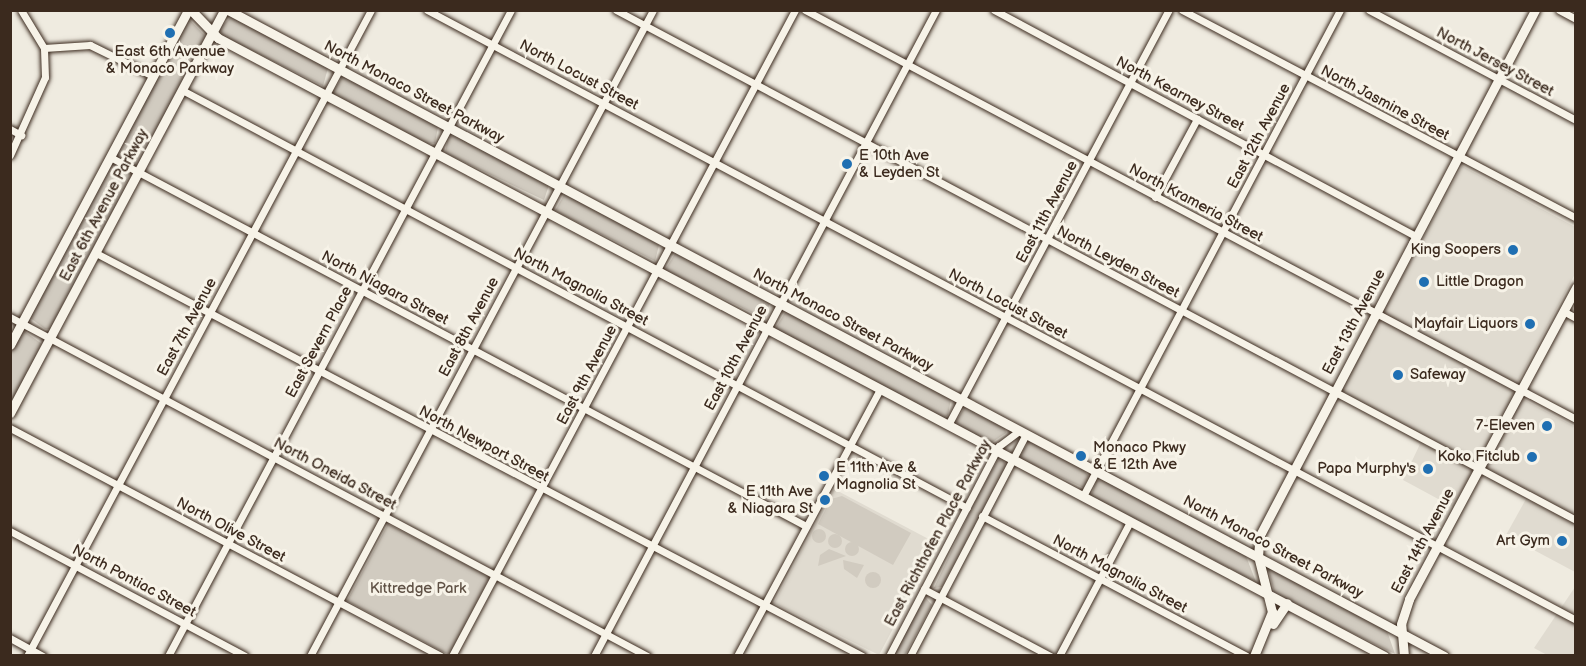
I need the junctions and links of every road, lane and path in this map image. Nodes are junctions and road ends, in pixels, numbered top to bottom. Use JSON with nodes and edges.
{"nodes":[{"id":1,"x":21,"y":10,"type":"edge"},
{"id":2,"x":189,"y":10,"type":"edge"},
{"id":3,"x":224,"y":10,"type":"edge"},
{"id":4,"x":228,"y":10,"type":"edge"},
{"id":5,"x":370,"y":10,"type":"edge"},
{"id":6,"x":427,"y":10,"type":"edge"},
{"id":7,"x":511,"y":10,"type":"edge"},
{"id":8,"x":616,"y":10,"type":"edge"},
{"id":9,"x":652,"y":10,"type":"edge"},
{"id":10,"x":795,"y":10,"type":"edge"},
{"id":11,"x":805,"y":10,"type":"edge"},
{"id":12,"x":936,"y":10,"type":"edge"},
{"id":13,"x":994,"y":10,"type":"edge"},
{"id":14,"x":1169,"y":10,"type":"edge"},
{"id":15,"x":1182,"y":10,"type":"edge"},
{"id":16,"x":1340,"y":10,"type":"edge"},
{"id":17,"x":1370,"y":10,"type":"edge"},
{"id":18,"x":1535,"y":10,"type":"edge"},
{"id":19,"x":1559,"y":10,"type":"edge"},
{"id":20,"x":1575,"y":19,"type":"edge"},
{"id":21,"x":644,"y":26,"type":"junction"},
{"id":22,"x":212,"y":33,"type":"junction"},
{"id":23,"x":492,"y":45,"type":"junction"},
{"id":24,"x":44,"y":48,"type":"junction"},
{"id":25,"x":907,"y":65,"type":"junction"},
{"id":26,"x":339,"y":69,"type":"junction"},
{"id":27,"x":153,"y":76,"type":"junction"},
{"id":28,"x":1306,"y":76,"type":"junction"},
{"id":29,"x":1499,"y":79,"type":"junction"},
{"id":30,"x":1130,"y":83,"type":"junction"},
{"id":31,"x":757,"y":85,"type":"junction"},
{"id":32,"x":182,"y":90,"type":"junction"},
{"id":33,"x":326,"y":95,"type":"junction"},
{"id":34,"x":603,"y":104,"type":"junction"},
{"id":35,"x":1197,"y":119,"type":"junction"},
{"id":36,"x":1575,"y":120,"type":"edge"},
{"id":37,"x":448,"y":127,"type":"junction"},
{"id":38,"x":10,"y":129,"type":"edge"},
{"id":39,"x":21,"y":135,"type":"junction"},
{"id":40,"x":866,"y":143,"type":"junction"},
{"id":41,"x":296,"y":151,"type":"junction"},
{"id":42,"x":435,"y":152,"type":"junction"},
{"id":43,"x":10,"y":155,"type":"edge"},
{"id":44,"x":1265,"y":155,"type":"junction"},
{"id":45,"x":110,"y":157,"type":"junction"},
{"id":46,"x":1458,"y":157,"type":"junction"},
{"id":47,"x":1089,"y":162,"type":"junction"},
{"id":48,"x":716,"y":163,"type":"junction"},
{"id":49,"x":138,"y":172,"type":"junction"},
{"id":50,"x":560,"y":186,"type":"junction"},
{"id":51,"x":1155,"y":197,"type":"junction"},
{"id":52,"x":405,"y":209,"type":"junction"},
{"id":53,"x":546,"y":212,"type":"junction"},
{"id":54,"x":1575,"y":218,"type":"edge"},
{"id":55,"x":824,"y":222,"type":"junction"},
{"id":56,"x":252,"y":233,"type":"junction"},
{"id":57,"x":1223,"y":233,"type":"junction"},
{"id":58,"x":1416,"y":236,"type":"junction"},
{"id":59,"x":1048,"y":240,"type":"junction"},
{"id":60,"x":672,"y":245,"type":"junction"},
{"id":61,"x":96,"y":253,"type":"junction"},
{"id":62,"x":516,"y":268,"type":"junction"},
{"id":63,"x":658,"y":271,"type":"junction"},
{"id":64,"x":1575,"y":287,"type":"edge"},
{"id":65,"x":362,"y":291,"type":"junction"},
{"id":66,"x":780,"y":304,"type":"junction"},
{"id":67,"x":1182,"y":311,"type":"junction"},
{"id":68,"x":1563,"y":311,"type":"junction"},
{"id":69,"x":210,"y":313,"type":"junction"},
{"id":70,"x":1376,"y":313,"type":"junction"},
{"id":71,"x":10,"y":317,"type":"edge"},
{"id":72,"x":1006,"y":318,"type":"junction"},
{"id":73,"x":1575,"y":318,"type":"edge"},
{"id":74,"x":22,"y":323,"type":"junction"},
{"id":75,"x":628,"y":327,"type":"junction"},
{"id":76,"x":767,"y":329,"type":"junction"},
{"id":77,"x":50,"y":338,"type":"junction"},
{"id":78,"x":10,"y":345,"type":"edge"},
{"id":79,"x":472,"y":350,"type":"junction"},
{"id":80,"x":318,"y":372,"type":"junction"},
{"id":81,"x":737,"y":386,"type":"junction"},
{"id":82,"x":880,"y":389,"type":"junction"},
{"id":83,"x":1140,"y":389,"type":"junction"},
{"id":84,"x":1521,"y":390,"type":"junction"},
{"id":85,"x":1335,"y":392,"type":"junction"},
{"id":86,"x":164,"y":399,"type":"junction"},
{"id":87,"x":962,"y":400,"type":"junction"},
{"id":88,"x":584,"y":409,"type":"junction"},
{"id":89,"x":10,"y":413,"type":"edge"},
{"id":90,"x":1575,"y":419,"type":"edge"},
{"id":91,"x":948,"y":425,"type":"junction"},
{"id":92,"x":10,"y":428,"type":"edge"},
{"id":93,"x":429,"y":431,"type":"junction"},
{"id":94,"x":1023,"y":433,"type":"junction"},
{"id":95,"x":849,"y":445,"type":"junction"},
{"id":96,"x":997,"y":451,"type":"junction"},
{"id":97,"x":273,"y":457,"type":"junction"},
{"id":98,"x":1012,"y":459,"type":"junction"},
{"id":99,"x":694,"y":467,"type":"junction"},
{"id":100,"x":1479,"y":468,"type":"junction"},
{"id":101,"x":1292,"y":470,"type":"junction"},
{"id":102,"x":1096,"y":472,"type":"junction"},
{"id":103,"x":118,"y":484,"type":"junction"},
{"id":104,"x":542,"y":490,"type":"junction"},
{"id":105,"x":1083,"y":496,"type":"junction"},
{"id":106,"x":967,"y":508,"type":"junction"},
{"id":107,"x":384,"y":516,"type":"junction"},
{"id":108,"x":982,"y":516,"type":"junction"},
{"id":109,"x":1575,"y":520,"type":"edge"},
{"id":110,"x":1130,"y":522,"type":"junction"},
{"id":111,"x":806,"y":526,"type":"junction"},
{"id":112,"x":10,"y":531,"type":"edge"},
{"id":113,"x":227,"y":543,"type":"junction"},
{"id":114,"x":1437,"y":546,"type":"junction"},
{"id":115,"x":651,"y":548,"type":"junction"},
{"id":116,"x":1258,"y":556,"type":"junction"},
{"id":117,"x":75,"y":566,"type":"junction"},
{"id":118,"x":495,"y":575,"type":"junction"},
{"id":119,"x":1100,"y":578,"type":"junction"},
{"id":120,"x":924,"y":589,"type":"junction"},
{"id":121,"x":1270,"y":594,"type":"junction"},
{"id":122,"x":939,"y":597,"type":"junction"},
{"id":123,"x":338,"y":602,"type":"junction"},
{"id":124,"x":1287,"y":603,"type":"junction"},
{"id":125,"x":764,"y":605,"type":"junction"},
{"id":126,"x":1575,"y":620,"type":"edge"},
{"id":127,"x":185,"y":623,"type":"junction"},
{"id":128,"x":1401,"y":632,"type":"junction"},
{"id":129,"x":606,"y":633,"type":"junction"},
{"id":130,"x":1264,"y":636,"type":"junction"},
{"id":131,"x":10,"y":638,"type":"edge"},
{"id":132,"x":29,"y":652,"type":"edge"},
{"id":133,"x":43,"y":656,"type":"edge"},
{"id":134,"x":168,"y":656,"type":"edge"},
{"id":135,"x":245,"y":656,"type":"edge"},
{"id":136,"x":310,"y":656,"type":"edge"},
{"id":137,"x":440,"y":656,"type":"edge"},
{"id":138,"x":452,"y":656,"type":"edge"},
{"id":139,"x":594,"y":656,"type":"edge"},
{"id":140,"x":647,"y":656,"type":"edge"},
{"id":141,"x":737,"y":656,"type":"edge"},
{"id":142,"x":862,"y":656,"type":"edge"},
{"id":143,"x":889,"y":656,"type":"edge"},
{"id":144,"x":910,"y":656,"type":"edge"},
{"id":145,"x":1050,"y":656,"type":"edge"},
{"id":146,"x":1059,"y":656,"type":"edge"},
{"id":147,"x":1246,"y":656,"type":"edge"},
{"id":148,"x":1254,"y":656,"type":"edge"},
{"id":149,"x":1384,"y":656,"type":"edge"},
{"id":150,"x":1404,"y":656,"type":"edge"},
{"id":151,"x":1444,"y":656,"type":"edge"}],
"edges":[{"from":1,"to":24,"type":"street"},
{"from":2,"to":22,"type":"main road"},
{"from":2,"to":27,"type":"main road","name":"East 6th Avenue Parkway"},
{"from":3,"to":22,"type":"main road","name":"East 6th Avenue Parkway"},
{"from":4,"to":26,"type":"main road","name":"North Monaco Street Parkway"},
{"from":5,"to":26,"type":"street","name":"East 7th Avenue"},
{"from":6,"to":23,"type":"street","name":"North Locust Street"},
{"from":7,"to":23,"type":"street","name":"East Severn Place"},
{"from":8,"to":21,"type":"street","name":"North Leyden Street"},
{"from":9,"to":21,"type":"street","name":"East 8th Avenue"},
{"from":10,"to":31,"type":"street","name":"East 9th Avenue"},
{"from":11,"to":25,"type":"street","name":"North Krameria Street"},
{"from":12,"to":25,"type":"street","name":"East 10th Avenue"},
{"from":13,"to":30,"type":"street","name":"North Kearney Street"},
{"from":14,"to":30,"type":"street","name":"East 11th Avenue"},
{"from":15,"to":28,"type":"street","name":"North Jasmine Street"},
{"from":16,"to":28,"type":"street","name":"East 12th Avenue"},
{"from":17,"to":29,"type":"street","name":"North Jersey Street"},
{"from":18,"to":29,"type":"main road","name":"East 13th Avenue"},
{"from":19,"to":20,"type":"street"},
{"from":21,"to":31,"type":"street","name":"North Leyden Street"},
{"from":21,"to":34,"type":"street","name":"East 8th Avenue"},
{"from":22,"to":32,"type":"main road","name":"East 6th Avenue Parkway"},
{"from":22,"to":33,"type":"main road"},
{"from":23,"to":34,"type":"street","name":"North Locust Street"},
{"from":23,"to":37,"type":"street","name":"East Severn Place"},
{"from":24,"to":27,"type":"street"},
{"from":24,"to":39,"type":"street"},
{"from":25,"to":40,"type":"street","name":"East 10th Avenue"},
{"from":25,"to":47,"type":"street","name":"North Krameria Street"},
{"from":26,"to":33,"type":"street","name":"East 7th Avenue"},
{"from":26,"to":37,"type":"main road","name":"North Monaco Street Parkway"},
{"from":27,"to":45,"type":"main road","name":"East 6th Avenue Parkway"},
{"from":28,"to":44,"type":"street","name":"East 12th Avenue"},
{"from":28,"to":46,"type":"street","name":"North Jasmine Street"},
{"from":29,"to":36,"type":"street","name":"North Jersey Street"},
{"from":29,"to":46,"type":"main road","name":"East 13th Avenue"},
{"from":30,"to":35,"type":"street","name":"North Kearney Street"},
{"from":30,"to":47,"type":"street","name":"East 11th Avenue"},
{"from":31,"to":40,"type":"street","name":"North Leyden Street"},
{"from":31,"to":48,"type":"street","name":"East 9th Avenue"},
{"from":32,"to":41,"type":"street","name":"North Magnolia Street"},
{"from":32,"to":49,"type":"main road","name":"East 6th Avenue Parkway"},
{"from":33,"to":41,"type":"street","name":"East 7th Avenue"},
{"from":33,"to":42,"type":"main road"},
{"from":34,"to":48,"type":"street","name":"North Locust Street"},
{"from":34,"to":50,"type":"street","name":"East 8th Avenue"},
{"from":35,"to":44,"type":"street","name":"North Kearney Street"},
{"from":35,"to":51,"type":"street"},
{"from":37,"to":42,"type":"street","name":"East Severn Place"},
{"from":37,"to":50,"type":"main road","name":"North Monaco Street Parkway"},
{"from":38,"to":39,"type":"street"},
{"from":39,"to":43,"type":"street"},
{"from":40,"to":55,"type":"street","name":"East 10th Avenue"},
{"from":40,"to":59,"type":"street","name":"North Leyden Street"},
{"from":41,"to":52,"type":"street","name":"North Magnolia Street"},
{"from":41,"to":56,"type":"street","name":"East 7th Avenue"},
{"from":42,"to":52,"type":"street","name":"East Severn Place"},
{"from":42,"to":53,"type":"main road"},
{"from":44,"to":57,"type":"street","name":"East 12th Avenue"},
{"from":44,"to":58,"type":"street","name":"North Kearney Street"},
{"from":45,"to":49,"type":"street","name":"North Niagara Street"},
{"from":45,"to":74,"type":"main road","name":"East 6th Avenue Parkway"},
{"from":46,"to":54,"type":"street","name":"North Jasmine Street"},
{"from":46,"to":58,"type":"main road","name":"East 13th Avenue"},
{"from":47,"to":51,"type":"street","name":"North Krameria Street"},
{"from":47,"to":59,"type":"street","name":"East 11th Avenue"},
{"from":48,"to":55,"type":"street","name":"North Locust Street"},
{"from":48,"to":60,"type":"street","name":"East 9th Avenue"},
{"from":49,"to":56,"type":"street","name":"North Niagara Street"},
{"from":49,"to":61,"type":"main road","name":"East 6th Avenue Parkway"},
{"from":50,"to":53,"type":"street","name":"East 8th Avenue"},
{"from":50,"to":60,"type":"main road","name":"North Monaco Street Parkway"},
{"from":51,"to":57,"type":"street","name":"North Krameria Street"},
{"from":52,"to":62,"type":"street","name":"North Magnolia Street"},
{"from":52,"to":65,"type":"street","name":"East Severn Place"},
{"from":53,"to":62,"type":"street","name":"East 8th Avenue"},
{"from":53,"to":63,"type":"main road"},
{"from":55,"to":66,"type":"street","name":"East 10th Avenue"},
{"from":55,"to":72,"type":"street","name":"North Locust Street"},
{"from":56,"to":65,"type":"street","name":"North Niagara Street"},
{"from":56,"to":69,"type":"street","name":"East 7th Avenue"},
{"from":57,"to":67,"type":"street","name":"East 12th Avenue"},
{"from":57,"to":70,"type":"street","name":"North Krameria Street"},
{"from":58,"to":70,"type":"main road","name":"East 13th Avenue"},
{"from":59,"to":67,"type":"street","name":"North Leyden Street"},
{"from":59,"to":72,"type":"street","name":"East 11th Avenue"},
{"from":60,"to":63,"type":"street","name":"East 9th Avenue"},
{"from":60,"to":66,"type":"main road","name":"North Monaco Street Parkway"},
{"from":61,"to":69,"type":"street","name":"North Newport Street"},
{"from":61,"to":77,"type":"main road","name":"East 6th Avenue Parkway"},
{"from":62,"to":75,"type":"street","name":"North Magnolia Street"},
{"from":62,"to":79,"type":"street","name":"East 8th Avenue"},
{"from":63,"to":75,"type":"street","name":"East 9th Avenue"},
{"from":63,"to":76,"type":"main road"},
{"from":64,"to":68,"type":"main road","name":"East 14th Avenue"},
{"from":65,"to":79,"type":"street","name":"North Niagara Street"},
{"from":65,"to":80,"type":"street","name":"East Severn Place"},
{"from":66,"to":76,"type":"street","name":"East 10th Avenue"},
{"from":66,"to":87,"type":"main road","name":"North Monaco Street Parkway"},
{"from":67,"to":83,"type":"street","name":"East 12th Avenue"},
{"from":67,"to":85,"type":"street","name":"North Leyden Street"},
{"from":68,"to":73,"type":"street"},
{"from":68,"to":84,"type":"main road","name":"East 14th Avenue"},
{"from":69,"to":80,"type":"street","name":"North Newport Street"},
{"from":69,"to":86,"type":"street","name":"East 7th Avenue"},
{"from":70,"to":84,"type":"street","name":"North Krameria Street"},
{"from":70,"to":85,"type":"main road","name":"East 13th Avenue"},
{"from":71,"to":74,"type":"street","name":"North Oneida Street"},
{"from":72,"to":83,"type":"street","name":"North Locust Street"},
{"from":72,"to":87,"type":"street","name":"East 11th Avenue"},
{"from":74,"to":77,"type":"street","name":"North Oneida Street"},
{"from":74,"to":78,"type":"main road","name":"East 6th Avenue Parkway"},
{"from":75,"to":81,"type":"street","name":"North Magnolia Street"},
{"from":75,"to":88,"type":"street","name":"East 9th Avenue"},
{"from":76,"to":81,"type":"street","name":"East 10th Avenue"},
{"from":76,"to":82,"type":"main road"},
{"from":77,"to":86,"type":"street","name":"North Oneida Street"},
{"from":77,"to":89,"type":"main road","name":"East 6th Avenue Parkway"},
{"from":79,"to":88,"type":"street","name":"North Niagara Street"},
{"from":79,"to":93,"type":"street","name":"East 8th Avenue"},
{"from":80,"to":93,"type":"street","name":"North Newport Street"},
{"from":80,"to":97,"type":"street","name":"East Severn Place"},
{"from":81,"to":95,"type":"street","name":"North Magnolia Street"},
{"from":81,"to":99,"type":"street","name":"East 10th Avenue"},
{"from":82,"to":91,"type":"main road"},
{"from":82,"to":95,"type":"street"},
{"from":83,"to":101,"type":"street","name":"North Locust Street"},
{"from":83,"to":102,"type":"street","name":"East 12th Avenue"},
{"from":84,"to":90,"type":"street","name":"North Krameria Street"},
{"from":84,"to":100,"type":"main road","name":"East 14th Avenue"},
{"from":85,"to":100,"type":"street","name":"North Leyden Street"},
{"from":85,"to":101,"type":"main road","name":"East 13th Avenue"},
{"from":86,"to":97,"type":"street","name":"North Oneida Street"},
{"from":86,"to":103,"type":"street","name":"East 7th Avenue"},
{"from":87,"to":91,"type":"street","name":"East 11th Avenue"},
{"from":87,"to":94,"type":"main road","name":"North Monaco Street Parkway"},
{"from":88,"to":99,"type":"street","name":"North Niagara Street"},
{"from":88,"to":104,"type":"street","name":"East 9th Avenue"},
{"from":91,"to":96,"type":"main road"},
{"from":92,"to":103,"type":"street","name":"North Olive Street"},
{"from":93,"to":104,"type":"street","name":"North Newport Street"},
{"from":93,"to":107,"type":"street","name":"East 8th Avenue"},
{"from":94,"to":96,"type":"street","name":"East Richthofen Place Parkway"},
{"from":94,"to":98,"type":"street","name":"East Richthofen Place Parkway"},
{"from":94,"to":102,"type":"main road","name":"North Monaco Street Parkway"},
{"from":95,"to":106,"type":"street","name":"North Magnolia Street"},
{"from":95,"to":111,"type":"street"},
{"from":96,"to":98,"type":"main road"},
{"from":96,"to":106,"type":"street","name":"East Richthofen Place Parkway"},
{"from":97,"to":107,"type":"street","name":"North Oneida Street"},
{"from":97,"to":113,"type":"street","name":"East Severn Place"},
{"from":98,"to":105,"type":"main road"},
{"from":98,"to":108,"type":"street","name":"East Richthofen Place Parkway"},
{"from":99,"to":111,"type":"street","name":"North Niagara Street"},
{"from":99,"to":115,"type":"street","name":"East 10th Avenue"},
{"from":100,"to":109,"type":"street","name":"North Leyden Street"},
{"from":100,"to":114,"type":"main road","name":"East 14th Avenue"},
{"from":101,"to":114,"type":"street","name":"North Locust Street"},
{"from":101,"to":116,"type":"main road","name":"East 13th Avenue"},
{"from":102,"to":105,"type":"street","name":"East 12th Avenue"},
{"from":102,"to":116,"type":"main road","name":"North Monaco Street Parkway"},
{"from":103,"to":113,"type":"street","name":"North Olive Street"},
{"from":103,"to":117,"type":"street","name":"East 7th Avenue"},
{"from":104,"to":115,"type":"street","name":"North Newport Street"},
{"from":104,"to":118,"type":"street","name":"East 9th Avenue"},
{"from":105,"to":110,"type":"main road"},
{"from":106,"to":120,"type":"street","name":"East Richthofen Place Parkway"},
{"from":107,"to":118,"type":"street","name":"North Oneida Street"},
{"from":107,"to":123,"type":"street","name":"East 8th Avenue"},
{"from":108,"to":119,"type":"street","name":"North Magnolia Street"},
{"from":108,"to":122,"type":"street","name":"East Richthofen Place Parkway"},
{"from":110,"to":119,"type":"street"},
{"from":110,"to":121,"type":"main road"},
{"from":111,"to":125,"type":"street"},
{"from":112,"to":117,"type":"street","name":"North Pontiac Street"},
{"from":113,"to":123,"type":"street","name":"North Olive Street"},
{"from":113,"to":127,"type":"street","name":"East Severn Place"},
{"from":114,"to":126,"type":"street","name":"North Locust Street"},
{"from":114,"to":128,"type":"main road","name":"East 14th Avenue"},
{"from":115,"to":125,"type":"street","name":"North Newport Street"},
{"from":115,"to":129,"type":"street","name":"East 10th Avenue"},
{"from":116,"to":121,"type":"main road","name":"East 13th Avenue"},
{"from":116,"to":128,"type":"main road","name":"North Monaco Street Parkway"},
{"from":117,"to":127,"type":"street","name":"North Pontiac Street"},
{"from":117,"to":132,"type":"street","name":"East 7th Avenue"},
{"from":118,"to":129,"type":"street","name":"North Oneida Street"},
{"from":118,"to":138,"type":"street","name":"East 9th Avenue"},
{"from":119,"to":146,"type":"street"},
{"from":119,"to":147,"type":"street","name":"North Magnolia Street"},
{"from":120,"to":122,"type":"street"},
{"from":120,"to":143,"type":"street","name":"East Richthofen Place Parkway"},
{"from":121,"to":124,"type":"main road"},
{"from":121,"to":130,"type":"main road","name":"East 13th Avenue"},
{"from":122,"to":144,"type":"street","name":"East Richthofen Place Parkway"},
{"from":122,"to":145,"type":"street"},
{"from":123,"to":136,"type":"street","name":"East 8th Avenue"},
{"from":123,"to":137,"type":"street","name":"North Olive Street"},
{"from":124,"to":130,"type":"main road"},
{"from":124,"to":149,"type":"main road"},
{"from":125,"to":141,"type":"street"},
{"from":125,"to":142,"type":"street","name":"North Newport Street"},
{"from":127,"to":134,"type":"street","name":"East Severn Place"},
{"from":127,"to":135,"type":"street","name":"North Pontiac Street"},
{"from":128,"to":150,"type":"main road","name":"East 14th Avenue"},
{"from":128,"to":151,"type":"main road","name":"North Monaco Street Parkway"},
{"from":129,"to":139,"type":"street","name":"East 10th Avenue"},
{"from":129,"to":140,"type":"street","name":"North Oneida Street"},
{"from":130,"to":148,"type":"main road","name":"East 13th Avenue"},
{"from":131,"to":132,"type":"street"},
{"from":132,"to":133,"type":"street"}]}
